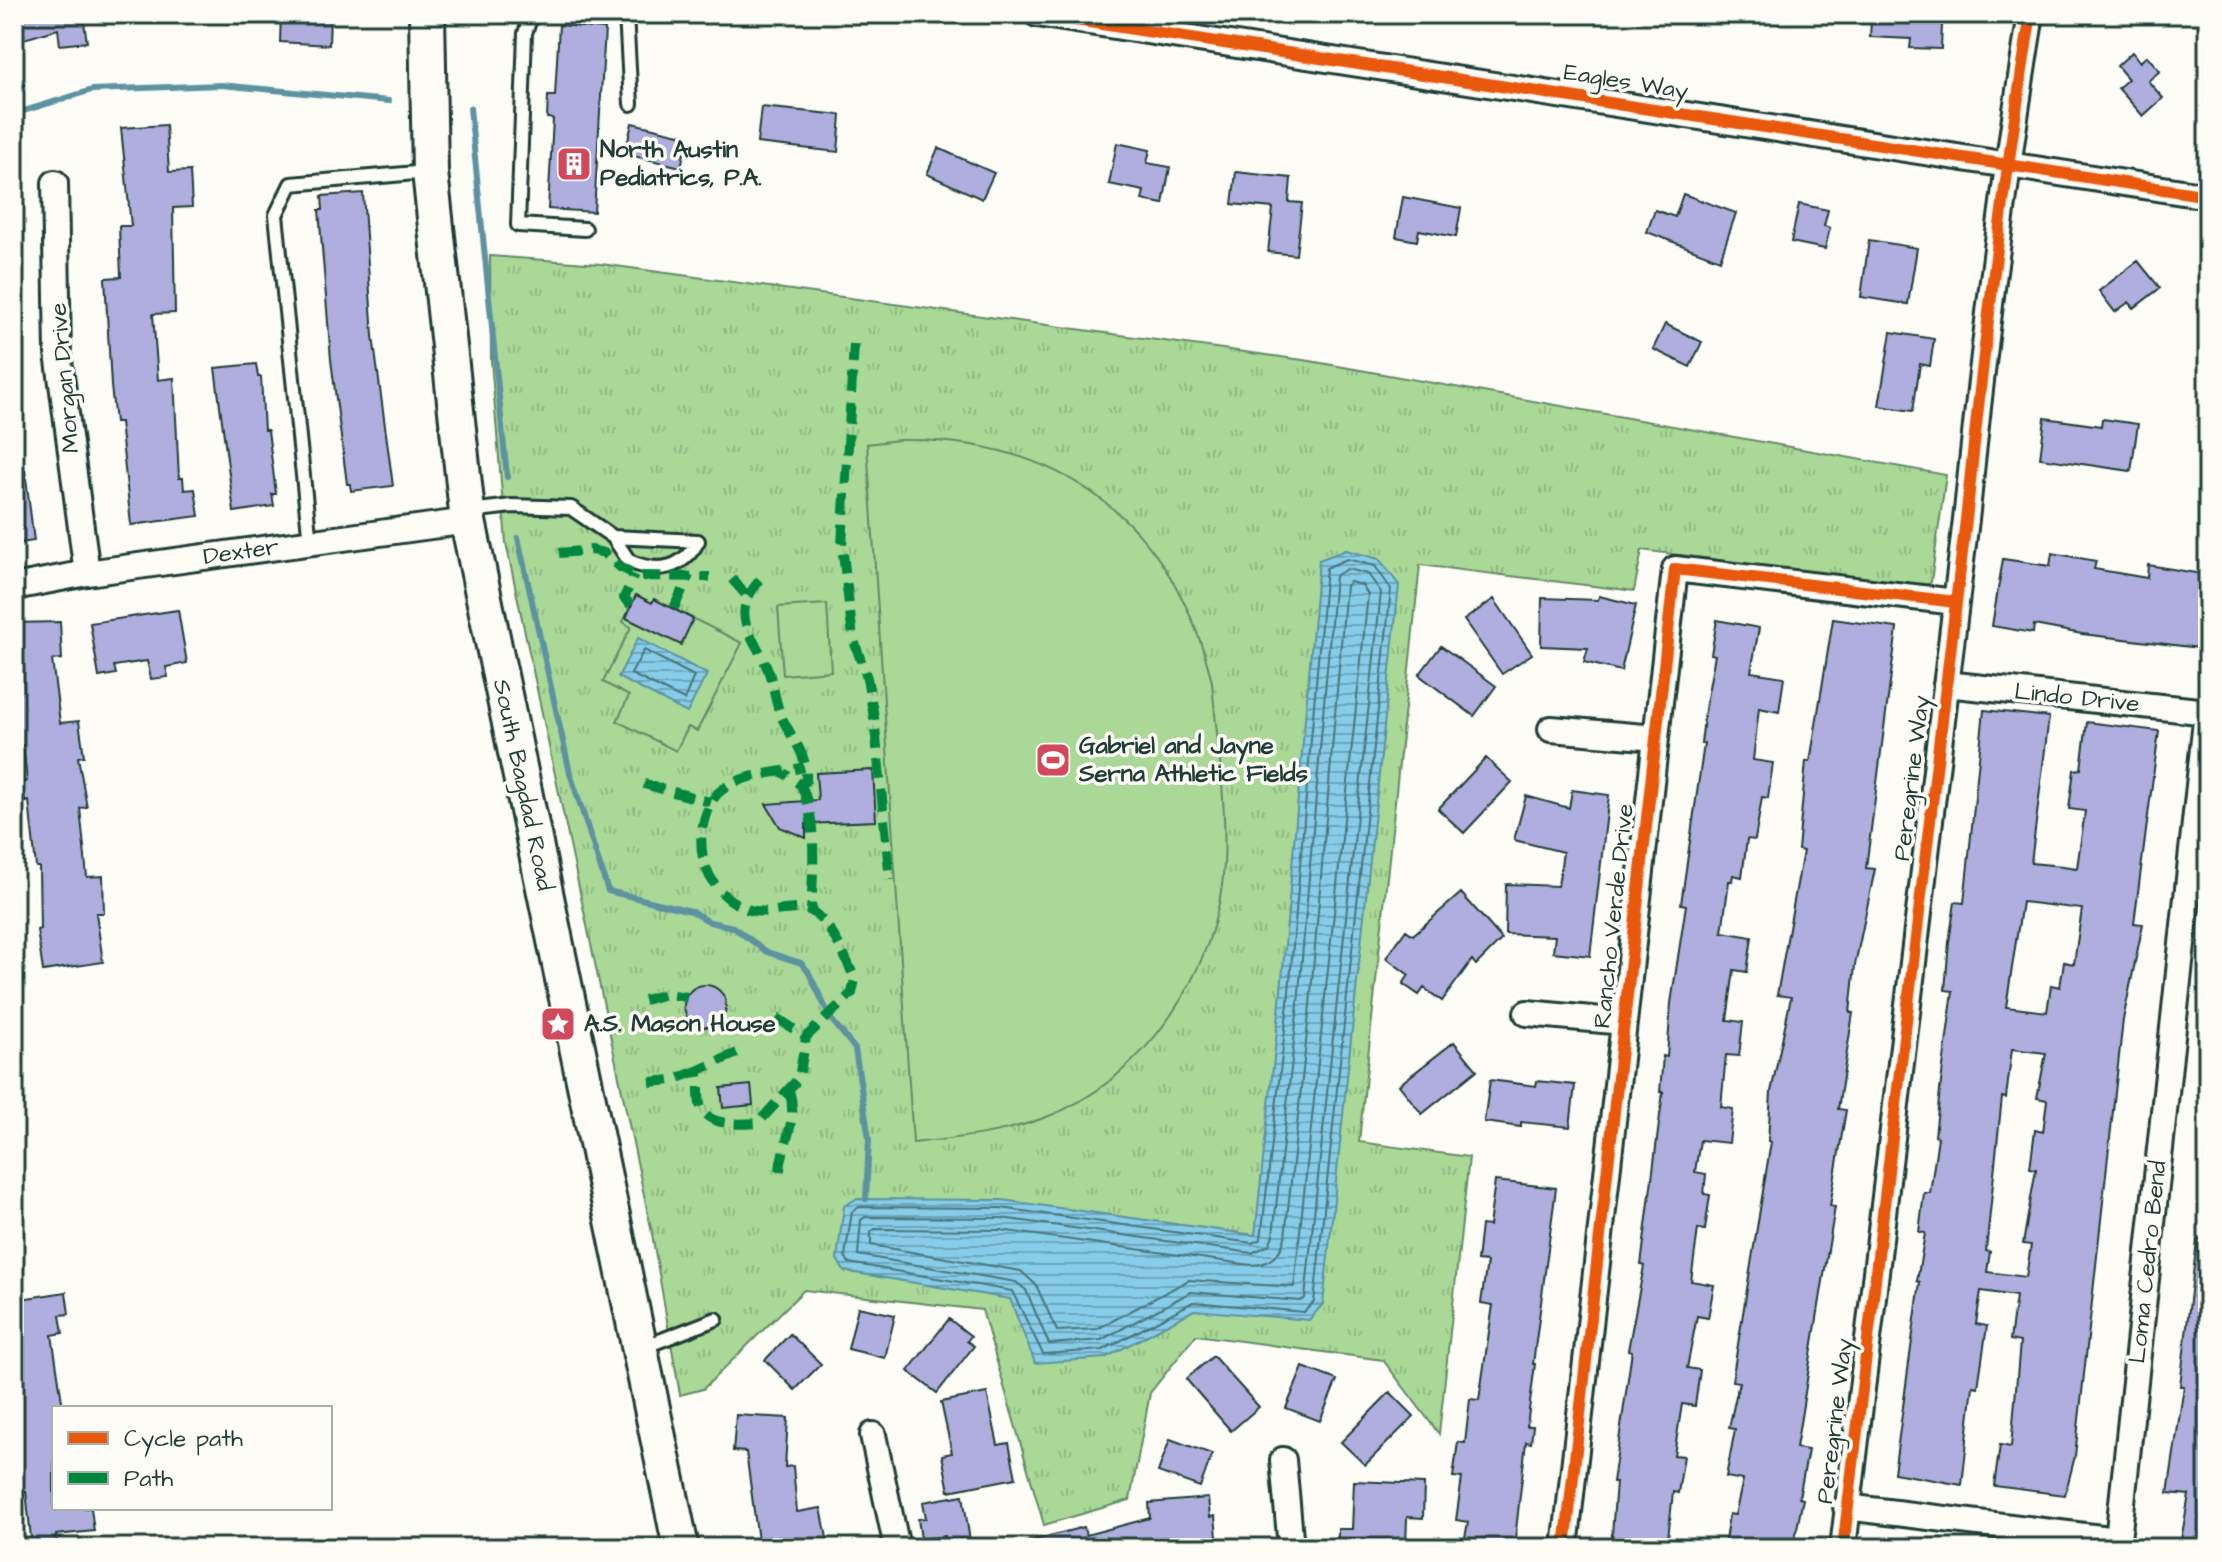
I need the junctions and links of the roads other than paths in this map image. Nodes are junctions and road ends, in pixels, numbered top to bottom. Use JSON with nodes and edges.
{"nodes":[{"id":1,"x":427,"y":14,"type":"edge"},
{"id":2,"x":532,"y":14,"type":"edge"},
{"id":3,"x":626,"y":14,"type":"edge"},
{"id":4,"x":1037,"y":14,"type":"edge"},
{"id":5,"x":2031,"y":14,"type":"edge"},
{"id":6,"x":631,"y":104,"type":"dead end"},
{"id":7,"x":2007,"y":163,"type":"junction"},
{"id":8,"x":430,"y":172,"type":"junction"},
{"id":9,"x":55,"y":183,"type":"dead end"},
{"id":10,"x":2208,"y":196,"type":"edge"},
{"id":11,"x":585,"y":229,"type":"dead end"},
{"id":12,"x":467,"y":516,"type":"junction"},
{"id":13,"x":613,"y":537,"type":"junction"},
{"id":14,"x":310,"y":543,"type":"junction"},
{"id":15,"x":87,"y":573,"type":"junction"},
{"id":16,"x":14,"y":587,"type":"edge"},
{"id":17,"x":1956,"y":602,"type":"junction"},
{"id":18,"x":1946,"y":684,"type":"junction"},
{"id":19,"x":2207,"y":712,"type":"edge"},
{"id":20,"x":1551,"y":729,"type":"dead end"},
{"id":21,"x":1656,"y":738,"type":"junction"},
{"id":22,"x":1527,"y":1013,"type":"dead end"},
{"id":23,"x":1624,"y":1022,"type":"junction"},
{"id":24,"x":716,"y":1319,"type":"dead end"},
{"id":25,"x":641,"y":1348,"type":"junction"},
{"id":26,"x":873,"y":1435,"type":"dead end"},
{"id":27,"x":1283,"y":1460,"type":"dead end"},
{"id":28,"x":1846,"y":1507,"type":"junction"},
{"id":29,"x":681,"y":1548,"type":"edge"},
{"id":30,"x":897,"y":1548,"type":"edge"},
{"id":31,"x":1291,"y":1548,"type":"edge"},
{"id":32,"x":1565,"y":1548,"type":"edge"},
{"id":33,"x":1843,"y":1548,"type":"edge"}],
"edges":[{"from":1,"to":8,"type":"main road","name":"South Bagdad Road"},
{"from":2,"to":11,"type":"lane"},
{"from":3,"to":6,"type":"lane"},
{"from":4,"to":7,"type":"street","name":"Eagles Way"},
{"from":5,"to":7,"type":"street","name":"Peregrine Way"},
{"from":7,"to":10,"type":"street","name":"Eagles Way"},
{"from":7,"to":17,"type":"street","name":"Peregrine Way"},
{"from":8,"to":12,"type":"main road","name":"South Bagdad Road"},
{"from":8,"to":14,"type":"lane"},
{"from":9,"to":15,"type":"street","name":"Morgan Drive"},
{"from":12,"to":13,"type":"lane"},
{"from":12,"to":14,"type":"street","name":"Dexter"},
{"from":12,"to":25,"type":"main road","name":"South Bagdad Road"},
{"from":13,"to":13,"type":"lane"},
{"from":14,"to":15,"type":"street","name":"Dexter"},
{"from":15,"to":16,"type":"street","name":"Dexter"},
{"from":17,"to":18,"type":"street","name":"Peregrine Way"},
{"from":17,"to":21,"type":"street","name":"Rancho Verde Drive"},
{"from":18,"to":19,"type":"street","name":"Lindo Drive"},
{"from":18,"to":28,"type":"street","name":"Peregrine Way"},
{"from":19,"to":28,"type":"street","name":"Loma Cedro Bend"},
{"from":20,"to":21,"type":"street"},
{"from":21,"to":23,"type":"street","name":"Rancho Verde Drive"},
{"from":22,"to":23,"type":"street"},
{"from":23,"to":32,"type":"street","name":"Rancho Verde Drive"},
{"from":24,"to":25,"type":"lane"},
{"from":25,"to":29,"type":"main road","name":"South Bagdad Road"},
{"from":26,"to":30,"type":"street"},
{"from":27,"to":31,"type":"street"},
{"from":28,"to":33,"type":"street","name":"Peregrine Way"}]}
